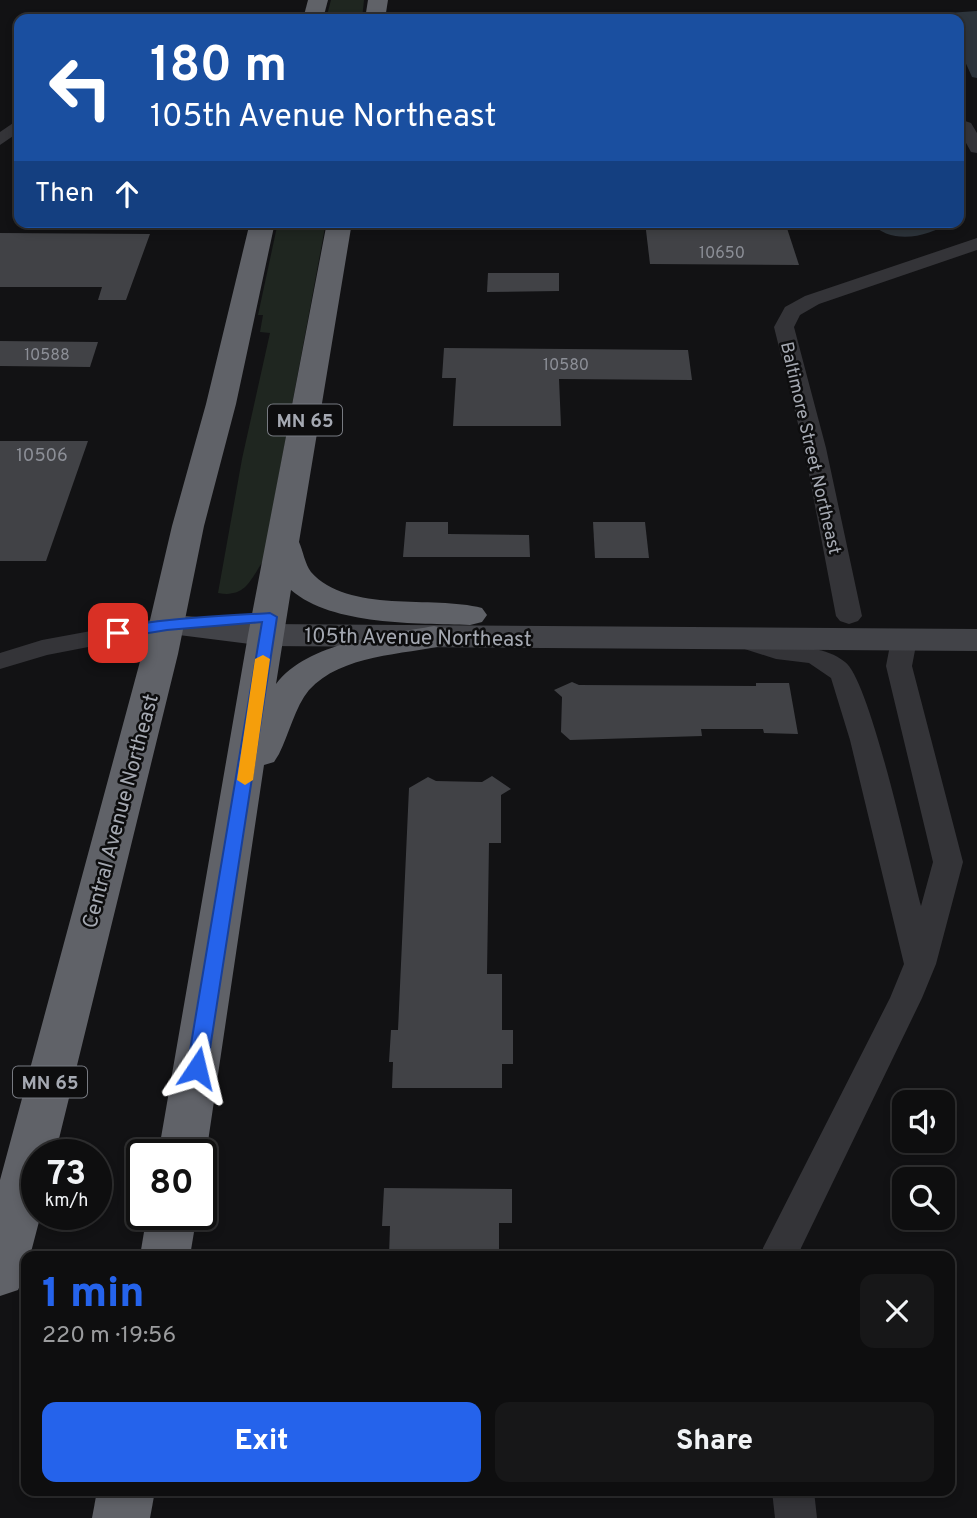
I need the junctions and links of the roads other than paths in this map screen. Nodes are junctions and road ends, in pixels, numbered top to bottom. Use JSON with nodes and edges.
{"nodes":[{"id":1,"x":967,"y":126,"type":"edge"},
{"id":2,"x":14,"y":128,"type":"edge"},
{"id":3,"x":0,"y":140,"type":"edge"},
{"id":4,"x":977,"y":148,"type":"edge"},
{"id":5,"x":262,"y":228,"type":"edge"},
{"id":6,"x":339,"y":228,"type":"edge"},
{"id":7,"x":977,"y":244,"type":"edge"},
{"id":8,"x":283,"y":542,"type":"junction"},
{"id":9,"x":470,"y":615,"type":"junction"},
{"id":10,"x":849,"y":616,"type":"junction"},
{"id":11,"x":977,"y":616,"type":"edge"},
{"id":12,"x":167,"y":625,"type":"junction"},
{"id":13,"x":268,"y":626,"type":"junction"},
{"id":14,"x":435,"y":637,"type":"junction"},
{"id":15,"x":738,"y":639,"type":"junction"},
{"id":16,"x":904,"y":640,"type":"junction"},
{"id":17,"x":977,"y":640,"type":"edge"},
{"id":18,"x":0,"y":661,"type":"edge"},
{"id":19,"x":244,"y":787,"type":"junction"},
{"id":20,"x":920,"y":964,"type":"junction"},
{"id":21,"x":185,"y":1139,"type":"edge"},
{"id":22,"x":169,"y":1230,"type":"edge"},
{"id":23,"x":166,"y":1251,"type":"edge"},
{"id":24,"x":782,"y":1251,"type":"edge"},
{"id":25,"x":0,"y":1275,"type":"edge"},
{"id":26,"x":125,"y":1496,"type":"edge"},
{"id":27,"x":794,"y":1496,"type":"edge"},
{"id":28,"x":121,"y":1518,"type":"edge"},
{"id":29,"x":796,"y":1518,"type":"edge"}],
"edges":[{"from":1,"to":4,"type":"street"},
{"from":2,"to":3,"type":"street"},
{"from":5,"to":12,"type":"highway","name":"Central Avenue Northeast","number":"MN 65"},
{"from":6,"to":8,"type":"highway","number":"MN 65"},
{"from":7,"to":10,"type":"street","name":"Baltimore Street Northeast"},
{"from":8,"to":9,"type":"highway"},
{"from":8,"to":13,"type":"highway","number":"MN 65"},
{"from":9,"to":10,"type":"street","name":"105th Avenue Northeast"},
{"from":9,"to":13,"type":"street","name":"105th Avenue Northeast"},
{"from":10,"to":11,"type":"street","name":"105th Avenue Northeast"},
{"from":12,"to":13,"type":"street","name":"105th Avenue Northeast"},
{"from":12,"to":18,"type":"street"},
{"from":12,"to":25,"type":"highway","name":"Central Avenue Northeast","number":"MN 65"},
{"from":13,"to":14,"type":"street","name":"105th Avenue Northeast"},
{"from":13,"to":19,"type":"highway","number":"MN 65"},
{"from":14,"to":15,"type":"street","name":"105th Avenue Northeast"},
{"from":14,"to":19,"type":"highway"},
{"from":15,"to":16,"type":"street","name":"105th Avenue Northeast"},
{"from":15,"to":20,"type":"street"},
{"from":16,"to":17,"type":"street","name":"105th Avenue Northeast"},
{"from":16,"to":20,"type":"street"},
{"from":19,"to":21,"type":"highway","number":"MN 65"},
{"from":20,"to":24,"type":"street"},
{"from":22,"to":23,"type":"highway"},
{"from":26,"to":28,"type":"highway"},
{"from":27,"to":29,"type":"street"}]}
